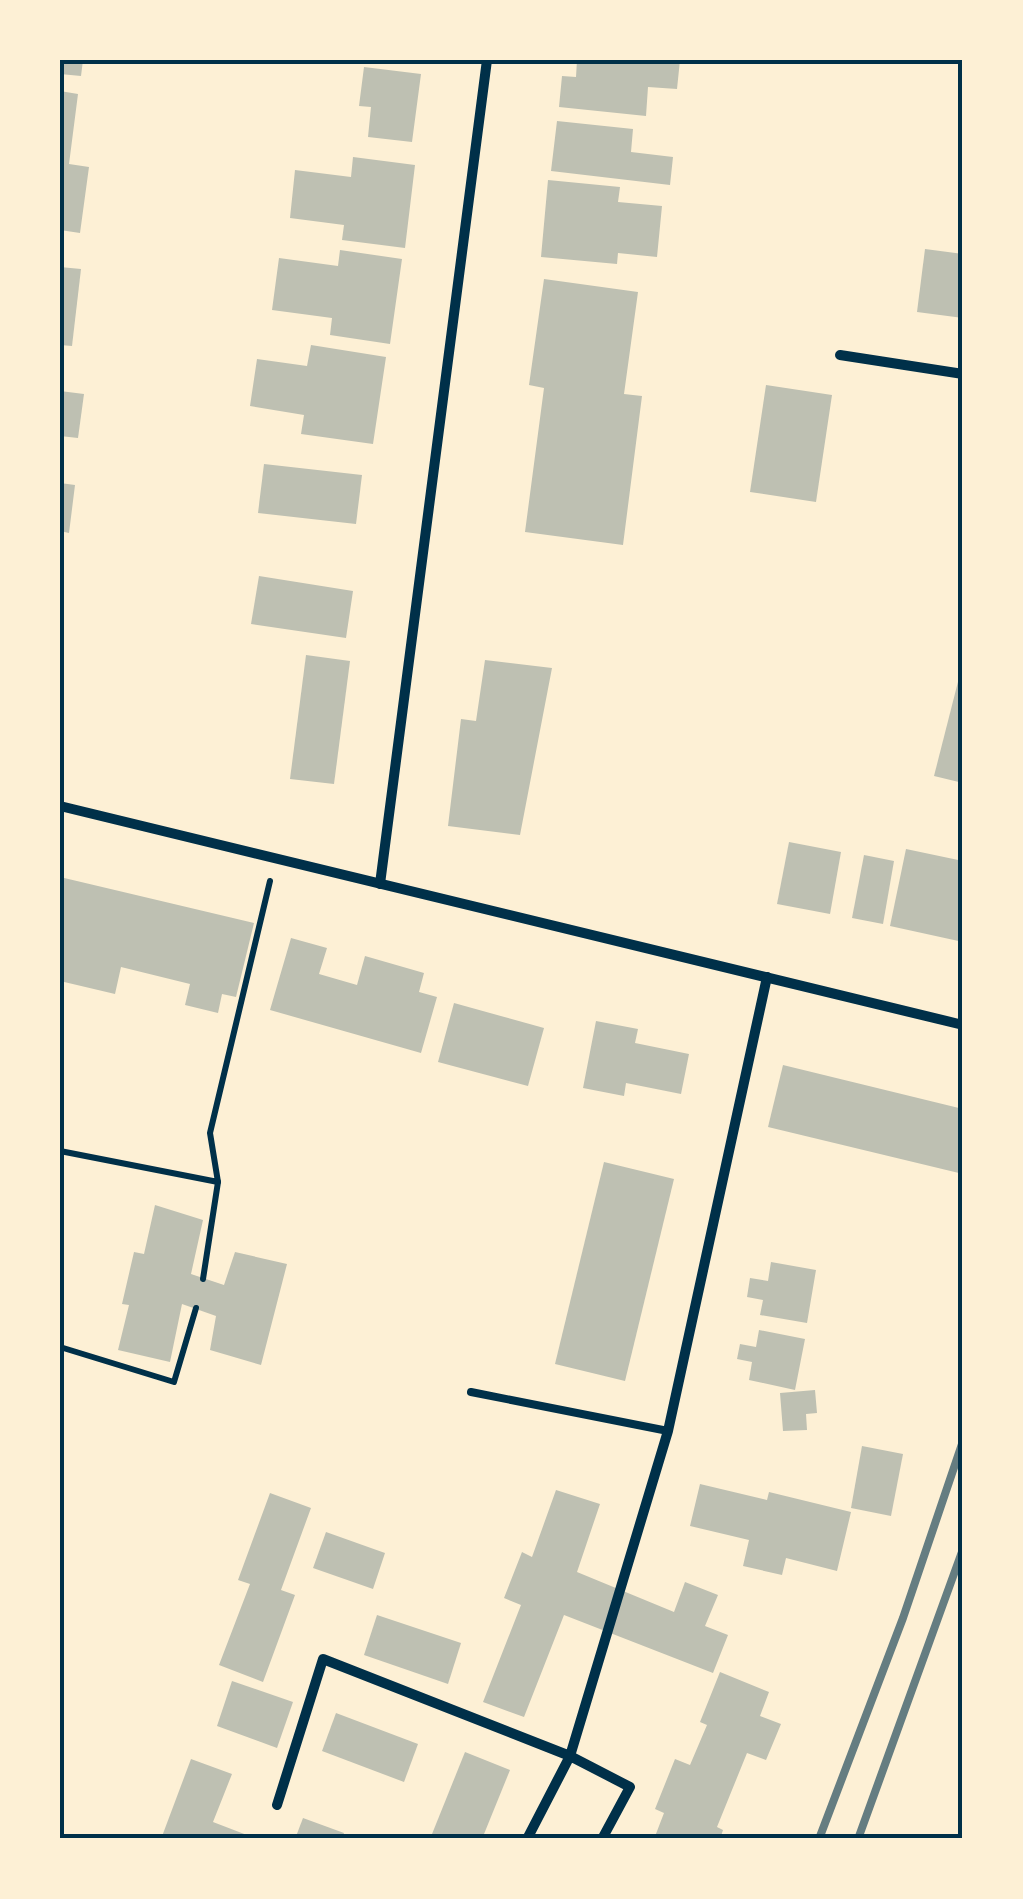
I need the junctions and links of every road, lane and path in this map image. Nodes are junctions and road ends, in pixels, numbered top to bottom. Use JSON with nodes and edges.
{"nodes":[{"id":1,"x":487,"y":60,"type":"edge"},
{"id":2,"x":840,"y":355,"type":"dead end"},
{"id":3,"x":963,"y":374,"type":"edge"},
{"id":4,"x":60,"y":806,"type":"edge"},
{"id":5,"x":275,"y":858,"type":"junction"},
{"id":6,"x":380,"y":884,"type":"junction"},
{"id":7,"x":767,"y":977,"type":"junction"},
{"id":8,"x":963,"y":1025,"type":"edge"},
{"id":9,"x":60,"y":1151,"type":"edge"},
{"id":10,"x":218,"y":1182,"type":"junction"},
{"id":11,"x":204,"y":1280,"type":"dead end"},
{"id":12,"x":196,"y":1308,"type":"dead end"},
{"id":13,"x":60,"y":1347,"type":"edge"},
{"id":14,"x":470,"y":1392,"type":"dead end"},
{"id":15,"x":668,"y":1431,"type":"junction"},
{"id":16,"x":570,"y":1756,"type":"junction"},
{"id":17,"x":277,"y":1805,"type":"dead end"},
{"id":18,"x":527,"y":1839,"type":"edge"},
{"id":19,"x":602,"y":1839,"type":"edge"}],
"edges":[{"from":1,"to":6,"type":"street"},
{"from":2,"to":3,"type":"street"},
{"from":4,"to":5,"type":"street"},
{"from":5,"to":6,"type":"street"},
{"from":5,"to":10,"type":"path"},
{"from":6,"to":7,"type":"street"},
{"from":7,"to":8,"type":"street"},
{"from":7,"to":15,"type":"street"},
{"from":9,"to":10,"type":"path"},
{"from":10,"to":11,"type":"path"},
{"from":12,"to":13,"type":"path"},
{"from":14,"to":15,"type":"lane"},
{"from":15,"to":16,"type":"street"},
{"from":16,"to":17,"type":"street"},
{"from":16,"to":18,"type":"street"},
{"from":16,"to":19,"type":"street"}]}
